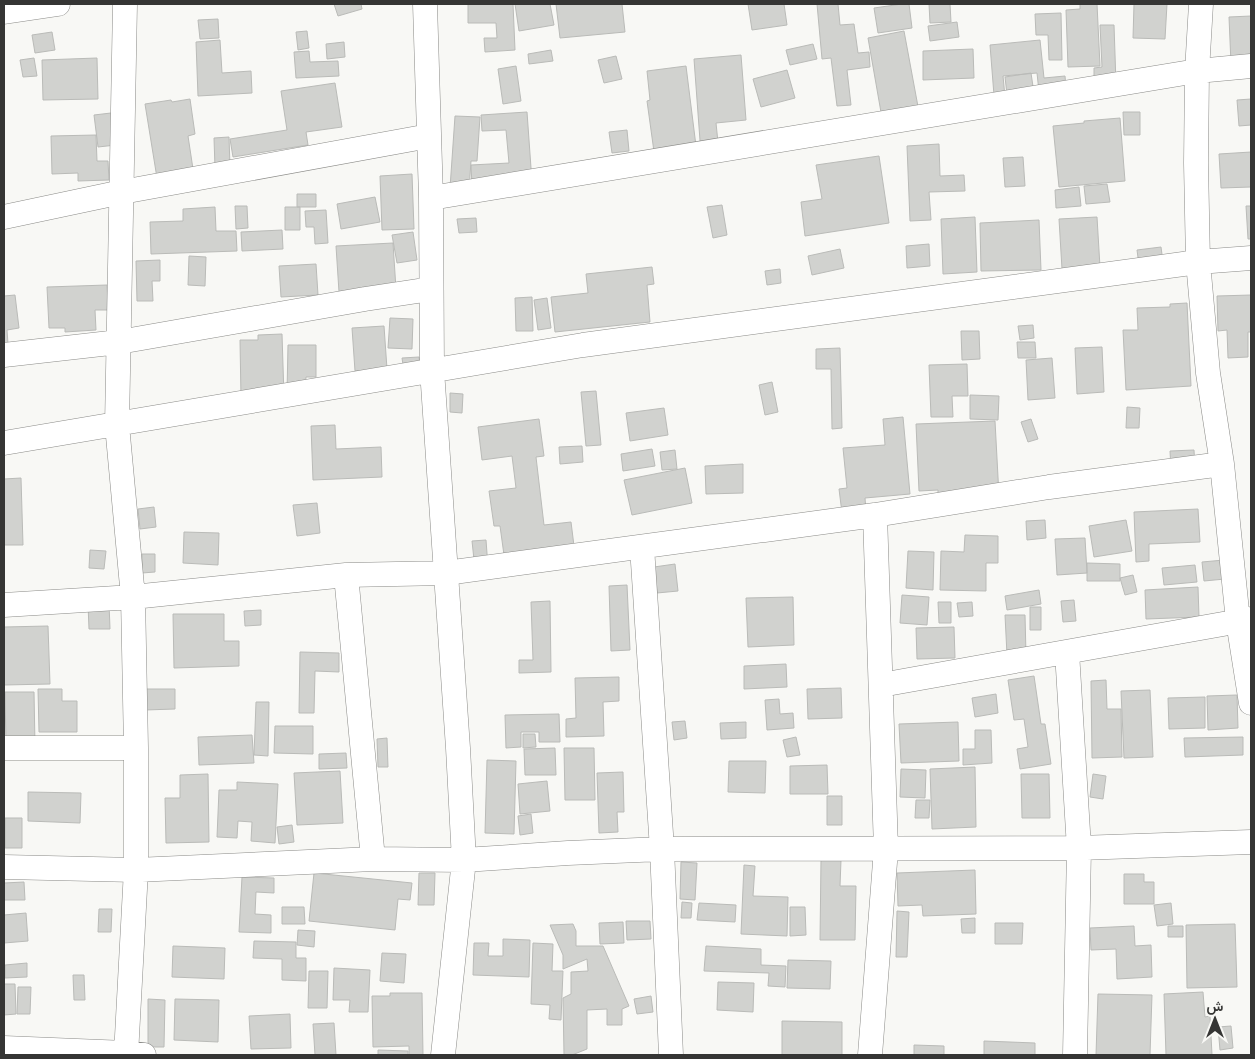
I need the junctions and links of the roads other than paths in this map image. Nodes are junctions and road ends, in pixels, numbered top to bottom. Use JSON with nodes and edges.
{"nodes":[{"id":1,"x":58,"y":4,"type":"edge"},
{"id":2,"x":125,"y":4,"type":"edge"},
{"id":3,"x":425,"y":4,"type":"edge"},
{"id":4,"x":1201,"y":4,"type":"edge"},
{"id":5,"x":4,"y":12,"type":"edge"},
{"id":6,"x":1251,"y":66,"type":"edge"},
{"id":7,"x":1197,"y":71,"type":"junction"},
{"id":8,"x":429,"y":136,"type":"junction"},
{"id":9,"x":122,"y":192,"type":"junction"},
{"id":10,"x":431,"y":198,"type":"junction"},
{"id":11,"x":4,"y":217,"type":"edge"},
{"id":12,"x":1251,"y":258,"type":"edge"},
{"id":13,"x":1198,"y":262,"type":"junction"},
{"id":14,"x":431,"y":289,"type":"junction"},
{"id":15,"x":119,"y":342,"type":"junction"},
{"id":16,"x":4,"y":355,"type":"edge"},
{"id":17,"x":432,"y":370,"type":"junction"},
{"id":18,"x":117,"y":425,"type":"junction"},
{"id":19,"x":4,"y":443,"type":"edge"},
{"id":20,"x":1222,"y":464,"type":"junction"},
{"id":21,"x":875,"y":515,"type":"junction"},
{"id":22,"x":642,"y":547,"type":"junction"},
{"id":23,"x":446,"y":572,"type":"junction"},
{"id":24,"x":346,"y":575,"type":"junction"},
{"id":25,"x":133,"y":597,"type":"junction"},
{"id":26,"x":4,"y":605,"type":"edge"},
{"id":27,"x":1245,"y":620,"type":"edge"},
{"id":28,"x":1067,"y":652,"type":"junction"},
{"id":29,"x":881,"y":685,"type":"junction"},
{"id":30,"x":1251,"y":703,"type":"edge"},
{"id":31,"x":4,"y":748,"type":"edge"},
{"id":32,"x":136,"y":748,"type":"junction"},
{"id":33,"x":1251,"y":842,"type":"edge"},
{"id":34,"x":1079,"y":848,"type":"junction"},
{"id":35,"x":662,"y":849,"type":"junction"},
{"id":36,"x":886,"y":849,"type":"junction"},
{"id":37,"x":373,"y":859,"type":"junction"},
{"id":38,"x":464,"y":860,"type":"junction"},
{"id":39,"x":4,"y":867,"type":"edge"},
{"id":40,"x":136,"y":870,"type":"junction"},
{"id":41,"x":4,"y":1048,"type":"edge"},
{"id":42,"x":132,"y":1054,"type":"edge"},
{"id":43,"x":443,"y":1055,"type":"edge"},
{"id":44,"x":672,"y":1055,"type":"edge"},
{"id":45,"x":870,"y":1055,"type":"edge"},
{"id":46,"x":1075,"y":1055,"type":"edge"}],
"edges":[{"from":1,"to":5,"type":"street"},
{"from":2,"to":9,"type":"street"},
{"from":3,"to":8,"type":"street"},
{"from":4,"to":7,"type":"street"},
{"from":6,"to":7,"type":"street"},
{"from":7,"to":10,"type":"street"},
{"from":7,"to":13,"type":"street"},
{"from":8,"to":9,"type":"street"},
{"from":8,"to":10,"type":"street"},
{"from":9,"to":11,"type":"street"},
{"from":9,"to":15,"type":"street"},
{"from":10,"to":14,"type":"street"},
{"from":12,"to":13,"type":"street"},
{"from":13,"to":17,"type":"street"},
{"from":13,"to":20,"type":"street"},
{"from":14,"to":15,"type":"street"},
{"from":14,"to":17,"type":"street"},
{"from":15,"to":16,"type":"street"},
{"from":15,"to":18,"type":"street"},
{"from":17,"to":18,"type":"street"},
{"from":17,"to":23,"type":"street"},
{"from":18,"to":19,"type":"street"},
{"from":18,"to":25,"type":"street"},
{"from":20,"to":21,"type":"street"},
{"from":20,"to":27,"type":"street"},
{"from":21,"to":22,"type":"street"},
{"from":21,"to":29,"type":"street"},
{"from":22,"to":23,"type":"street"},
{"from":22,"to":35,"type":"street"},
{"from":23,"to":24,"type":"street"},
{"from":23,"to":38,"type":"street"},
{"from":24,"to":25,"type":"street"},
{"from":24,"to":37,"type":"street"},
{"from":25,"to":26,"type":"street"},
{"from":25,"to":32,"type":"street"},
{"from":27,"to":28,"type":"street"},
{"from":27,"to":30,"type":"street"},
{"from":28,"to":29,"type":"street"},
{"from":28,"to":34,"type":"street"},
{"from":29,"to":36,"type":"street"},
{"from":31,"to":32,"type":"street"},
{"from":32,"to":40,"type":"street"},
{"from":33,"to":34,"type":"street"},
{"from":34,"to":36,"type":"street"},
{"from":34,"to":46,"type":"street"},
{"from":35,"to":36,"type":"street"},
{"from":35,"to":38,"type":"street"},
{"from":35,"to":44,"type":"street"},
{"from":36,"to":45,"type":"street"},
{"from":37,"to":38,"type":"street"},
{"from":37,"to":40,"type":"street"},
{"from":38,"to":43,"type":"street"},
{"from":39,"to":40,"type":"street"},
{"from":40,"to":42,"type":"street"},
{"from":41,"to":42,"type":"street"}]}
